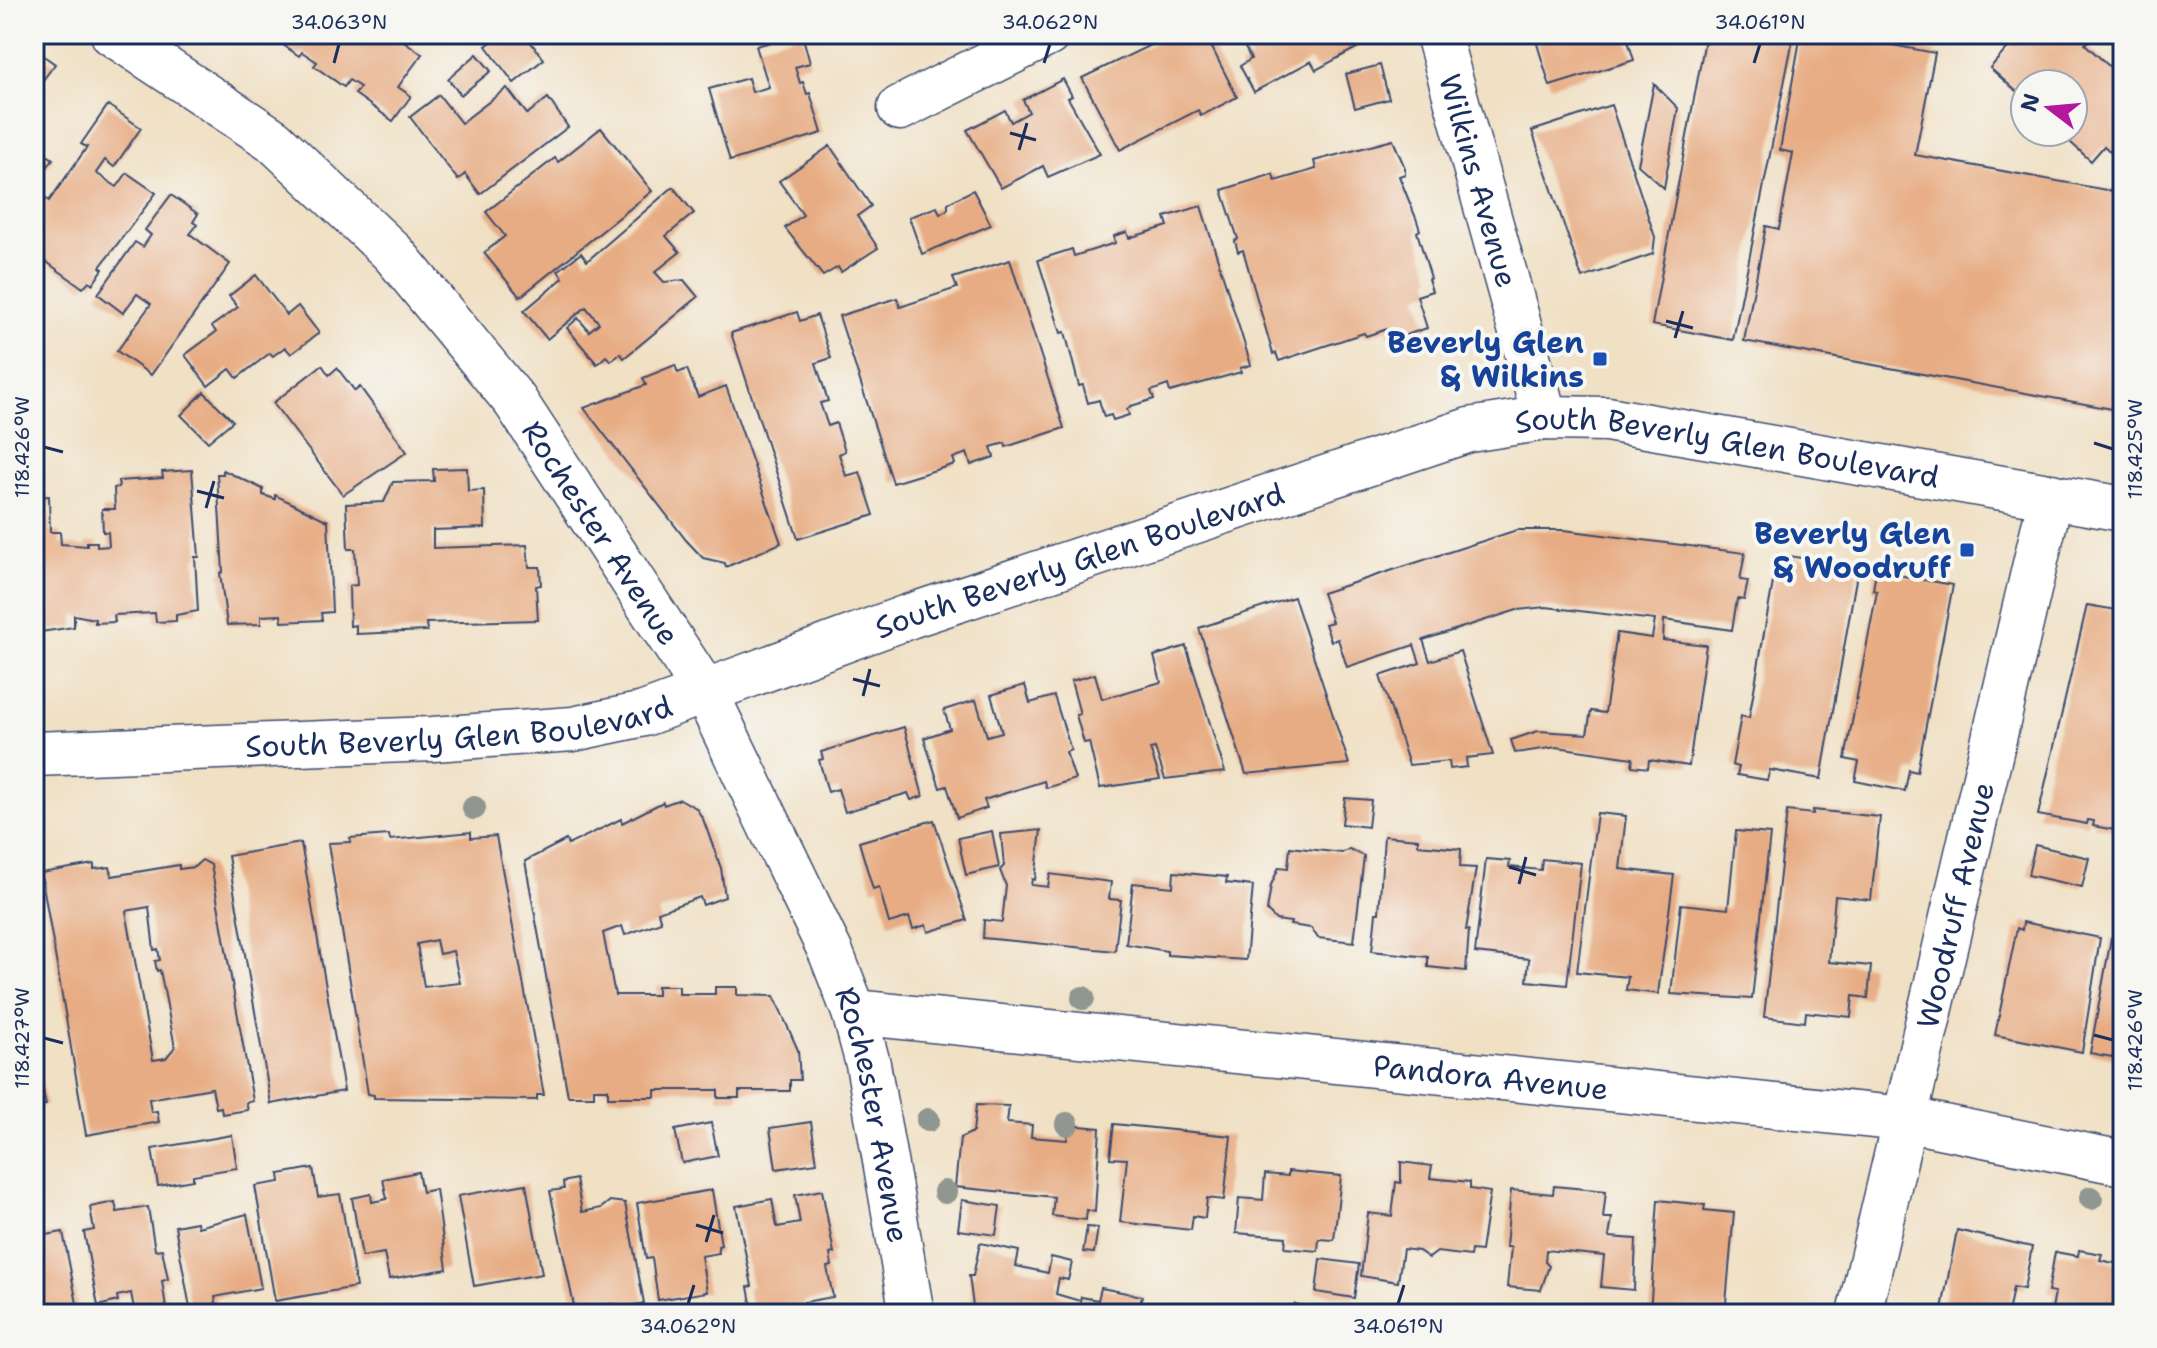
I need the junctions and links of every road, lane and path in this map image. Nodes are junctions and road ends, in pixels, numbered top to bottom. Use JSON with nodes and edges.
{"nodes":[{"id":1,"x":113,"y":34,"type":"edge"},
{"id":2,"x":1048,"y":34,"type":"edge"},
{"id":3,"x":1438,"y":34,"type":"edge"},
{"id":4,"x":900,"y":108,"type":"dead end"},
{"id":5,"x":1545,"y":418,"type":"junction"},
{"id":6,"x":2051,"y":496,"type":"junction"},
{"id":7,"x":2123,"y":509,"type":"edge"},
{"id":8,"x":706,"y":693,"type":"junction"},
{"id":9,"x":34,"y":754,"type":"edge"},
{"id":10,"x":854,"y":1012,"type":"junction"},
{"id":11,"x":1904,"y":1119,"type":"junction"},
{"id":12,"x":2123,"y":1163,"type":"edge"},
{"id":13,"x":912,"y":1314,"type":"edge"},
{"id":14,"x":1859,"y":1314,"type":"edge"}],
"edges":[{"from":1,"to":8,"type":"street","name":"Rochester Avenue"},
{"from":2,"to":4,"type":"street"},
{"from":3,"to":5,"type":"street","name":"Wilkins Avenue"},
{"from":5,"to":6,"type":"street","name":"South Beverly Glen Boulevard"},
{"from":5,"to":8,"type":"street","name":"South Beverly Glen Boulevard"},
{"from":6,"to":7,"type":"street","name":"South Beverly Glen Boulevard"},
{"from":6,"to":11,"type":"street","name":"Woodruff Avenue"},
{"from":8,"to":9,"type":"street","name":"South Beverly Glen Boulevard"},
{"from":8,"to":10,"type":"street","name":"Rochester Avenue"},
{"from":10,"to":11,"type":"street","name":"Pandora Avenue"},
{"from":10,"to":13,"type":"street","name":"Rochester Avenue"},
{"from":11,"to":12,"type":"street","name":"Pandora Avenue"},
{"from":11,"to":14,"type":"street","name":"Woodruff Avenue"}]}
